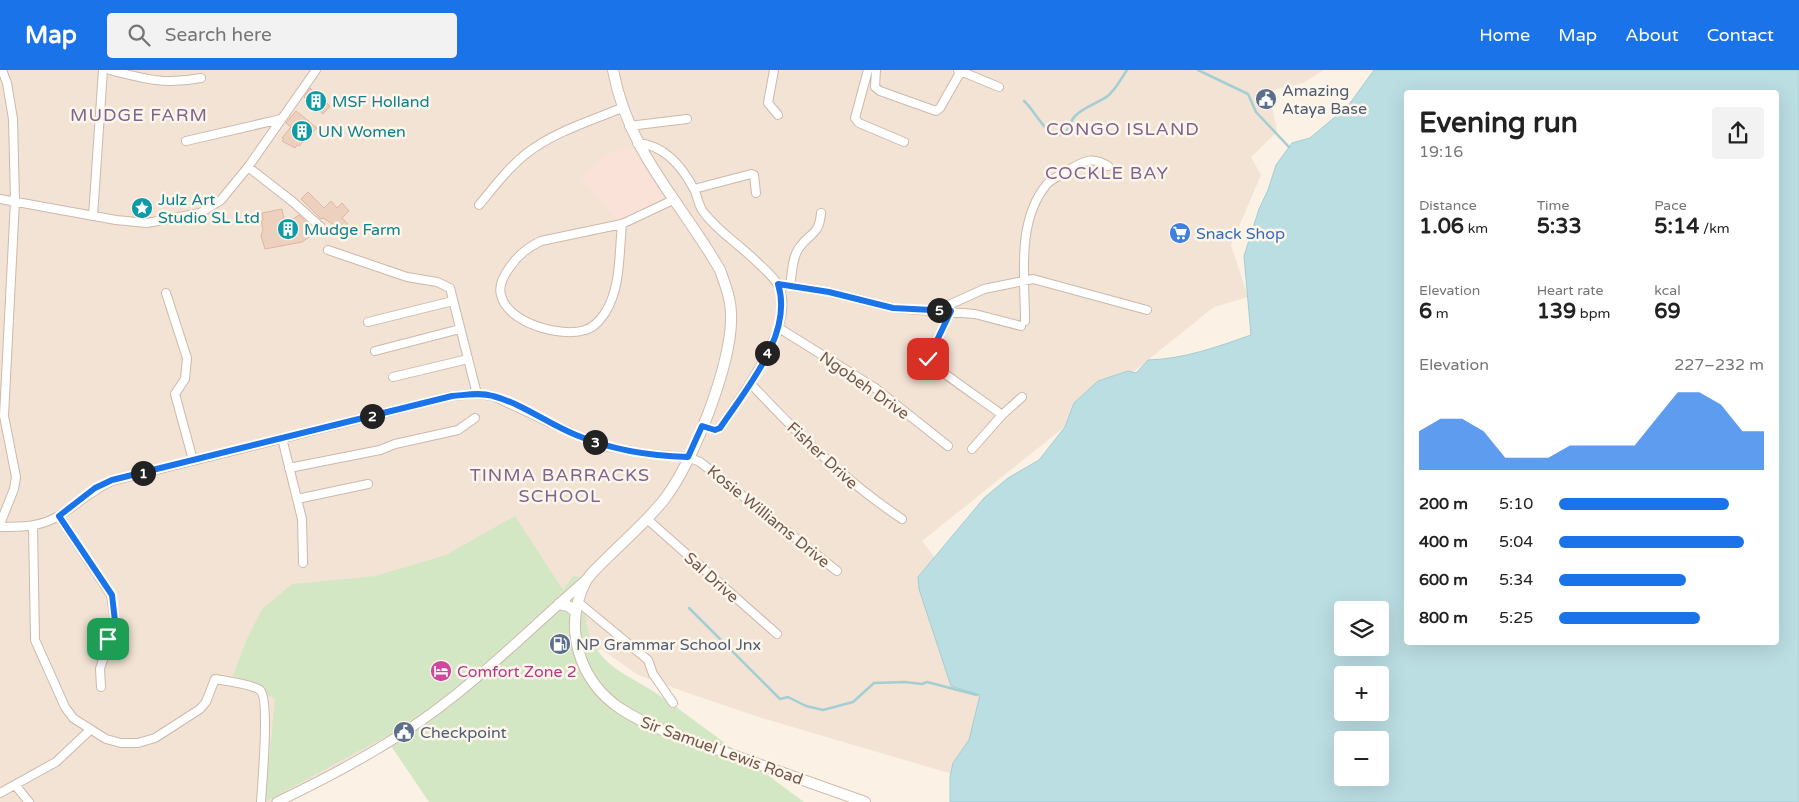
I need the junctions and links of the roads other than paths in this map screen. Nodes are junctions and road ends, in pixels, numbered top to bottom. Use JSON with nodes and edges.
{"nodes":[{"id":1,"x":2,"y":70,"type":"edge"},
{"id":2,"x":103,"y":70,"type":"edge"},
{"id":3,"x":110,"y":70,"type":"edge"},
{"id":4,"x":316,"y":70,"type":"edge"},
{"id":5,"x":613,"y":70,"type":"edge"},
{"id":6,"x":774,"y":70,"type":"edge"},
{"id":7,"x":868,"y":70,"type":"edge"},
{"id":8,"x":876,"y":70,"type":"edge"},
{"id":9,"x":960,"y":71,"type":"edge"},
{"id":10,"x":201,"y":78,"type":"dead end"},
{"id":11,"x":999,"y":87,"type":"dead end"},
{"id":12,"x":622,"y":108,"type":"junction"},
{"id":13,"x":778,"y":115,"type":"dead end"},
{"id":14,"x":281,"y":119,"type":"junction"},
{"id":15,"x":686,"y":119,"type":"dead end"},
{"id":16,"x":629,"y":126,"type":"junction"},
{"id":17,"x":186,"y":141,"type":"dead end"},
{"id":18,"x":904,"y":142,"type":"dead end"},
{"id":19,"x":637,"y":143,"type":"junction"},
{"id":20,"x":1108,"y":166,"type":"dead end"},
{"id":21,"x":248,"y":167,"type":"junction"},
{"id":22,"x":694,"y":189,"type":"junction"},
{"id":23,"x":756,"y":193,"type":"dead end"},
{"id":24,"x":0,"y":199,"type":"edge"},
{"id":25,"x":673,"y":200,"type":"junction"},
{"id":26,"x":16,"y":201,"type":"junction"},
{"id":27,"x":479,"y":205,"type":"dead end"},
{"id":28,"x":821,"y":213,"type":"dead end"},
{"id":29,"x":93,"y":216,"type":"junction"},
{"id":30,"x":622,"y":224,"type":"junction"},
{"id":31,"x":322,"y":228,"type":"dead end"},
{"id":32,"x":328,"y":250,"type":"dead end"},
{"id":33,"x":1023,"y":280,"type":"junction"},
{"id":34,"x":778,"y":284,"type":"junction"},
{"id":35,"x":790,"y":286,"type":"junction"},
{"id":36,"x":166,"y":293,"type":"dead end"},
{"id":37,"x":453,"y":301,"type":"junction"},
{"id":38,"x":938,"y":310,"type":"junction"},
{"id":39,"x":1147,"y":310,"type":"dead end"},
{"id":40,"x":951,"y":311,"type":"junction"},
{"id":41,"x":368,"y":322,"type":"dead end"},
{"id":42,"x":779,"y":328,"type":"junction"},
{"id":43,"x":460,"y":329,"type":"junction"},
{"id":44,"x":375,"y":351,"type":"dead end"},
{"id":45,"x":468,"y":359,"type":"junction"},
{"id":46,"x":393,"y":377,"type":"dead end"},
{"id":47,"x":750,"y":383,"type":"junction"},
{"id":48,"x":477,"y":394,"type":"junction"},
{"id":49,"x":1022,"y":397,"type":"dead end"},
{"id":50,"x":1002,"y":415,"type":"junction"},
{"id":51,"x":474,"y":418,"type":"dead end"},
{"id":52,"x":702,"y":426,"type":"junction"},
{"id":53,"x":282,"y":438,"type":"junction"},
{"id":54,"x":948,"y":446,"type":"dead end"},
{"id":55,"x":972,"y":449,"type":"dead end"},
{"id":56,"x":688,"y":457,"type":"junction"},
{"id":57,"x":194,"y":460,"type":"junction"},
{"id":58,"x":289,"y":468,"type":"junction"},
{"id":59,"x":368,"y":484,"type":"dead end"},
{"id":60,"x":297,"y":500,"type":"junction"},
{"id":61,"x":59,"y":516,"type":"junction"},
{"id":62,"x":647,"y":519,"type":"junction"},
{"id":63,"x":902,"y":519,"type":"dead end"},
{"id":64,"x":0,"y":526,"type":"edge"},
{"id":65,"x":33,"y":526,"type":"junction"},
{"id":66,"x":303,"y":563,"type":"dead end"},
{"id":67,"x":837,"y":571,"type":"dead end"},
{"id":68,"x":586,"y":579,"type":"junction"},
{"id":69,"x":559,"y":604,"type":"junction"},
{"id":70,"x":577,"y":608,"type":"junction"},
{"id":71,"x":777,"y":634,"type":"dead end"},
{"id":72,"x":101,"y":687,"type":"dead end"},
{"id":73,"x":673,"y":703,"type":"dead end"},
{"id":74,"x":90,"y":730,"type":"junction"},
{"id":75,"x":16,"y":786,"type":"junction"},
{"id":76,"x":0,"y":793,"type":"edge"},
{"id":77,"x":29,"y":802,"type":"edge"},
{"id":78,"x":261,"y":802,"type":"edge"},
{"id":79,"x":277,"y":802,"type":"edge"},
{"id":80,"x":866,"y":802,"type":"edge"}],
"edges":[{"from":1,"to":26,"type":"street"},
{"from":2,"to":29,"type":"street"},
{"from":3,"to":10,"type":"street"},
{"from":4,"to":14,"type":"street"},
{"from":5,"to":12,"type":"main road","name":"Sir Samuel Lewis Road"},
{"from":6,"to":13,"type":"street"},
{"from":7,"to":18,"type":"street"},
{"from":8,"to":9,"type":"street"},
{"from":9,"to":11,"type":"street"},
{"from":12,"to":16,"type":"main road","name":"Sir Samuel Lewis Road"},
{"from":12,"to":27,"type":"street"},
{"from":14,"to":17,"type":"street"},
{"from":14,"to":21,"type":"street"},
{"from":15,"to":16,"type":"street"},
{"from":16,"to":19,"type":"main road","name":"Sir Samuel Lewis Road"},
{"from":19,"to":22,"type":"street"},
{"from":19,"to":25,"type":"main road","name":"Sir Samuel Lewis Road"},
{"from":20,"to":33,"type":"street"},
{"from":21,"to":29,"type":"street"},
{"from":21,"to":31,"type":"street"},
{"from":22,"to":23,"type":"street"},
{"from":22,"to":34,"type":"street"},
{"from":24,"to":26,"type":"street"},
{"from":25,"to":30,"type":"street"},
{"from":25,"to":52,"type":"main road","name":"Sir Samuel Lewis Road"},
{"from":26,"to":29,"type":"street"},
{"from":26,"to":64,"type":"street"},
{"from":28,"to":35,"type":"street"},
{"from":30,"to":30,"type":"street"},
{"from":32,"to":37,"type":"street"},
{"from":33,"to":38,"type":"street"},
{"from":33,"to":39,"type":"street"},
{"from":33,"to":40,"type":"street"},
{"from":34,"to":35,"type":"street"},
{"from":34,"to":42,"type":"street"},
{"from":35,"to":38,"type":"street"},
{"from":36,"to":57,"type":"street"},
{"from":37,"to":41,"type":"street"},
{"from":37,"to":43,"type":"street"},
{"from":38,"to":40,"type":"street"},
{"from":40,"to":50,"type":"street"},
{"from":42,"to":47,"type":"street"},
{"from":42,"to":54,"type":"street","name":"Ngobeh Drive"},
{"from":43,"to":44,"type":"street"},
{"from":43,"to":45,"type":"street"},
{"from":45,"to":46,"type":"street"},
{"from":45,"to":48,"type":"street"},
{"from":47,"to":52,"type":"street"},
{"from":47,"to":63,"type":"street","name":"Fisher Drive"},
{"from":48,"to":53,"type":"street","name":"Kosie Williams Drive"},
{"from":48,"to":56,"type":"street","name":"Kosie Williams Drive"},
{"from":49,"to":50,"type":"street"},
{"from":50,"to":55,"type":"street"},
{"from":51,"to":58,"type":"street"},
{"from":52,"to":56,"type":"main road","name":"Sir Samuel Lewis Road"},
{"from":53,"to":57,"type":"street","name":"Kosie Williams Drive"},
{"from":53,"to":58,"type":"street"},
{"from":56,"to":62,"type":"main road","name":"Sir Samuel Lewis Road"},
{"from":56,"to":67,"type":"street","name":"Kosie Williams Drive"},
{"from":57,"to":61,"type":"street","name":"Kosie Williams Drive"},
{"from":58,"to":60,"type":"street"},
{"from":59,"to":60,"type":"street"},
{"from":60,"to":66,"type":"street"},
{"from":61,"to":65,"type":"street","name":"Kosie Williams Drive"},
{"from":61,"to":72,"type":"street"},
{"from":62,"to":68,"type":"main road","name":"Sir Samuel Lewis Road"},
{"from":62,"to":71,"type":"street","name":"Sal Drive"},
{"from":64,"to":65,"type":"street","name":"Kosie Williams Drive"},
{"from":65,"to":74,"type":"street"},
{"from":68,"to":69,"type":"street"},
{"from":68,"to":70,"type":"main road","name":"Sir Samuel Lewis Road"},
{"from":69,"to":70,"type":"main road"},
{"from":69,"to":79,"type":"street"},
{"from":70,"to":73,"type":"street"},
{"from":70,"to":80,"type":"main road","name":"Sir Samuel Lewis Road"},
{"from":74,"to":75,"type":"street"},
{"from":74,"to":78,"type":"street"},
{"from":75,"to":76,"type":"street"},
{"from":75,"to":77,"type":"street"}]}
